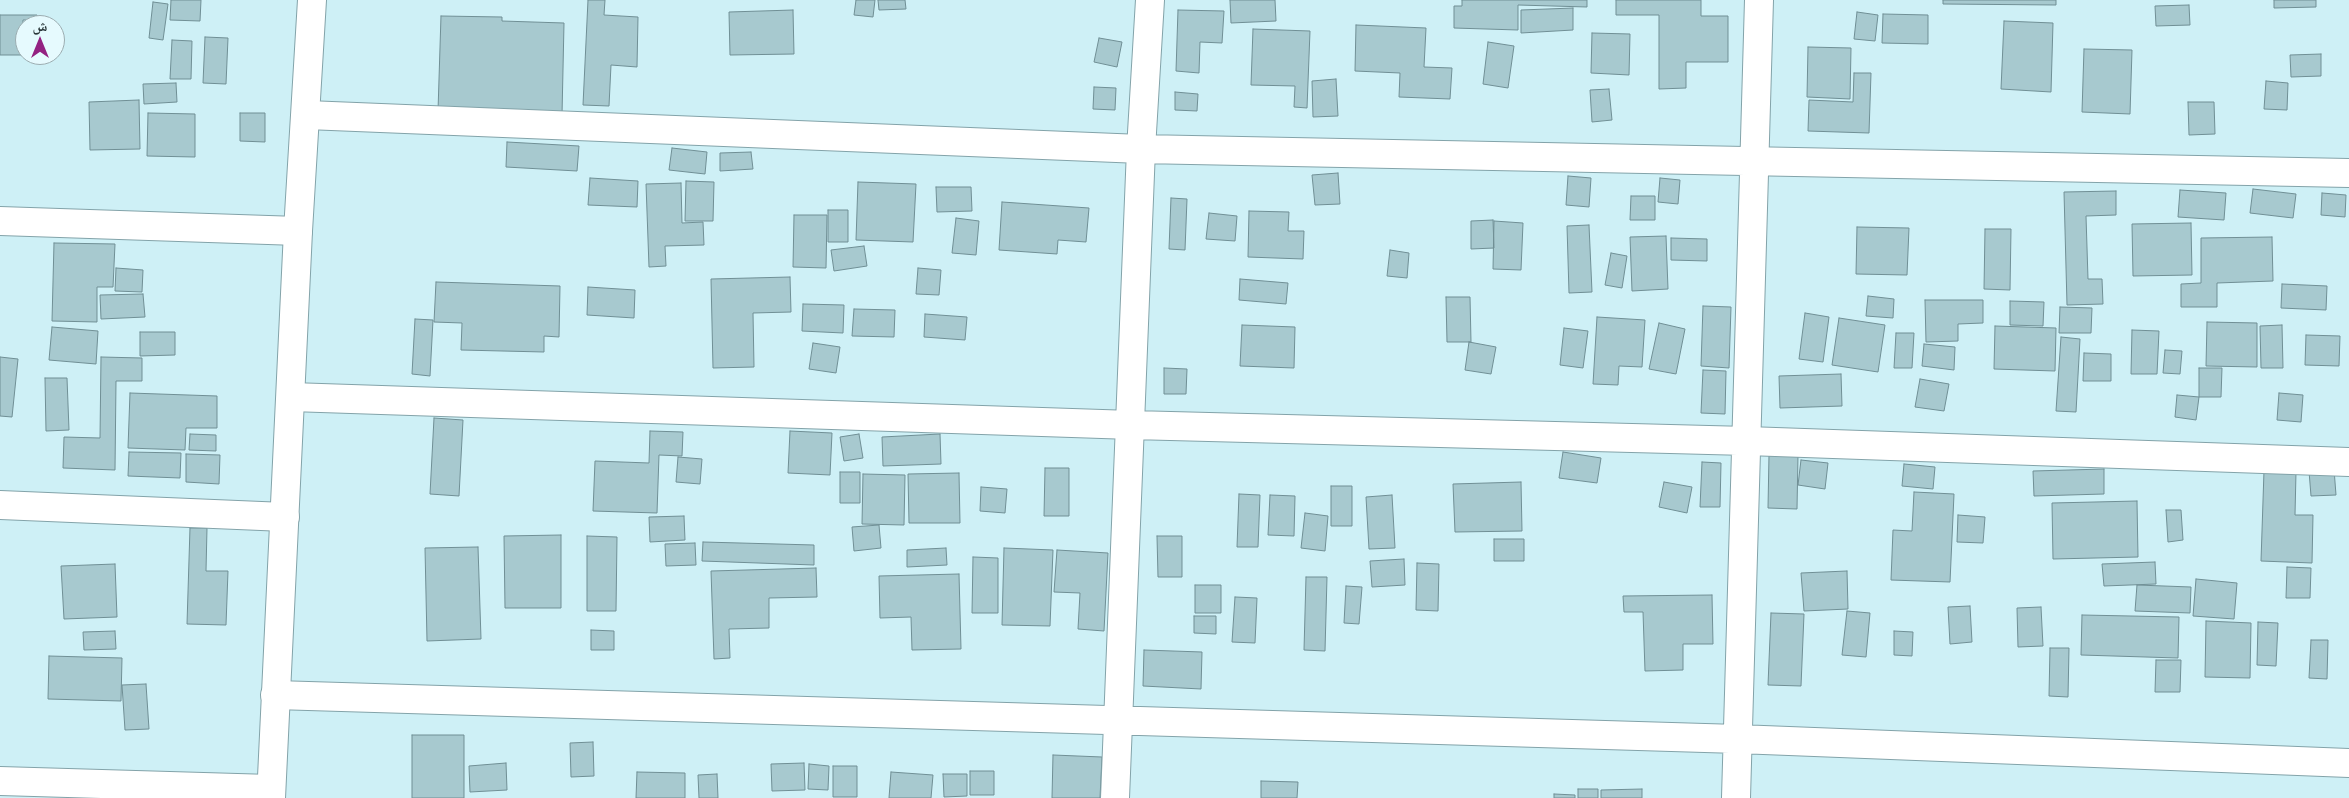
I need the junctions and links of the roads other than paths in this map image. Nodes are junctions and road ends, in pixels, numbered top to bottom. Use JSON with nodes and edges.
{"nodes":[{"id":1,"x":312,"y":0,"type":"edge"},
{"id":2,"x":1150,"y":0,"type":"edge"},
{"id":3,"x":1759,"y":0,"type":"edge"},
{"id":4,"x":306,"y":115,"type":"junction"},
{"id":5,"x":1141,"y":149,"type":"junction"},
{"id":6,"x":1753,"y":161,"type":"junction"},
{"id":7,"x":2349,"y":173,"type":"edge"},
{"id":8,"x":0,"y":221,"type":"edge"},
{"id":9,"x":298,"y":231,"type":"junction"},
{"id":10,"x":291,"y":397,"type":"junction"},
{"id":11,"x":1132,"y":425,"type":"junction"},
{"id":12,"x":1747,"y":441,"type":"junction"},
{"id":13,"x":2349,"y":462,"type":"edge"},
{"id":14,"x":0,"y":505,"type":"edge"},
{"id":15,"x":285,"y":517,"type":"junction"},
{"id":16,"x":275,"y":695,"type":"junction"},
{"id":17,"x":1117,"y":719,"type":"junction"},
{"id":18,"x":1738,"y":739,"type":"junction"},
{"id":19,"x":2349,"y":763,"type":"edge"},
{"id":20,"x":0,"y":781,"type":"edge"},
{"id":21,"x":271,"y":793,"type":"edge"},
{"id":22,"x":1115,"y":798,"type":"edge"},
{"id":23,"x":1736,"y":798,"type":"edge"}],
"edges":[{"from":1,"to":4,"type":"street"},
{"from":2,"to":5,"type":"street"},
{"from":3,"to":6,"type":"street"},
{"from":4,"to":5,"type":"street"},
{"from":4,"to":9,"type":"street"},
{"from":5,"to":6,"type":"street"},
{"from":5,"to":11,"type":"street"},
{"from":6,"to":7,"type":"street"},
{"from":6,"to":12,"type":"street"},
{"from":8,"to":9,"type":"street"},
{"from":9,"to":10,"type":"street"},
{"from":10,"to":11,"type":"street"},
{"from":10,"to":15,"type":"street"},
{"from":11,"to":12,"type":"street"},
{"from":11,"to":17,"type":"street"},
{"from":12,"to":13,"type":"street"},
{"from":12,"to":18,"type":"street"},
{"from":14,"to":15,"type":"street"},
{"from":15,"to":16,"type":"street"},
{"from":16,"to":17,"type":"street"},
{"from":16,"to":21,"type":"street"},
{"from":17,"to":18,"type":"street"},
{"from":17,"to":22,"type":"street"},
{"from":18,"to":19,"type":"street"},
{"from":18,"to":23,"type":"street"},
{"from":20,"to":21,"type":"street"}]}
